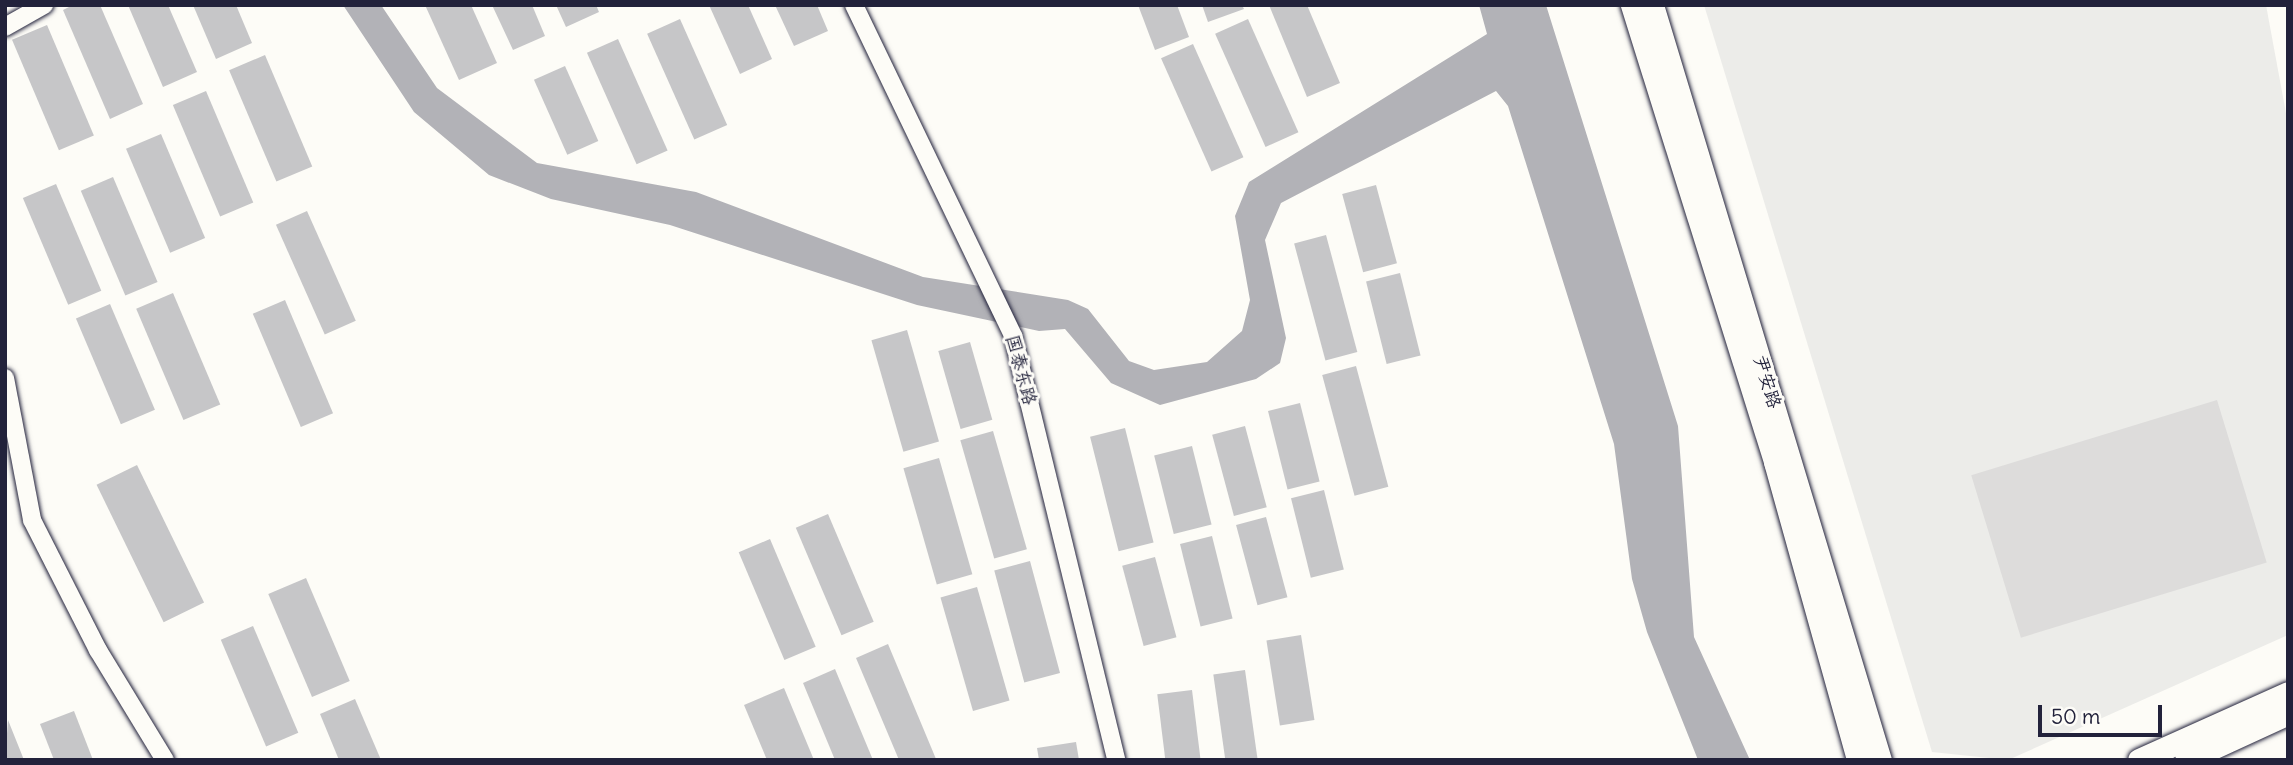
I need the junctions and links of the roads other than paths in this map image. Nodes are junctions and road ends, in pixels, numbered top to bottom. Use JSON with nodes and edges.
{"nodes":[{"id":1,"x":44,"y":5,"type":"edge"},
{"id":2,"x":854,"y":5,"type":"edge"},
{"id":3,"x":1632,"y":5,"type":"edge"},
{"id":4,"x":1652,"y":5,"type":"edge"},
{"id":5,"x":5,"y":27,"type":"edge"},
{"id":6,"x":5,"y":378,"type":"edge"},
{"id":7,"x":2288,"y":693,"type":"edge"},
{"id":8,"x":2288,"y":713,"type":"edge"},
{"id":9,"x":164,"y":760,"type":"edge"},
{"id":10,"x":1116,"y":760,"type":"edge"},
{"id":11,"x":1858,"y":760,"type":"edge"},
{"id":12,"x":1880,"y":760,"type":"edge"},
{"id":13,"x":2139,"y":760,"type":"edge"},
{"id":14,"x":2186,"y":760,"type":"edge"}],
"edges":[{"from":1,"to":5,"type":"street"},
{"from":2,"to":10,"type":"street","name":"国泰东路"},
{"from":3,"to":11,"type":"main road","name":"尹安路"},
{"from":4,"to":12,"type":"main road","name":"尹安路"},
{"from":6,"to":9,"type":"street"},
{"from":7,"to":13,"type":"main road"},
{"from":8,"to":14,"type":"main road"}]}
